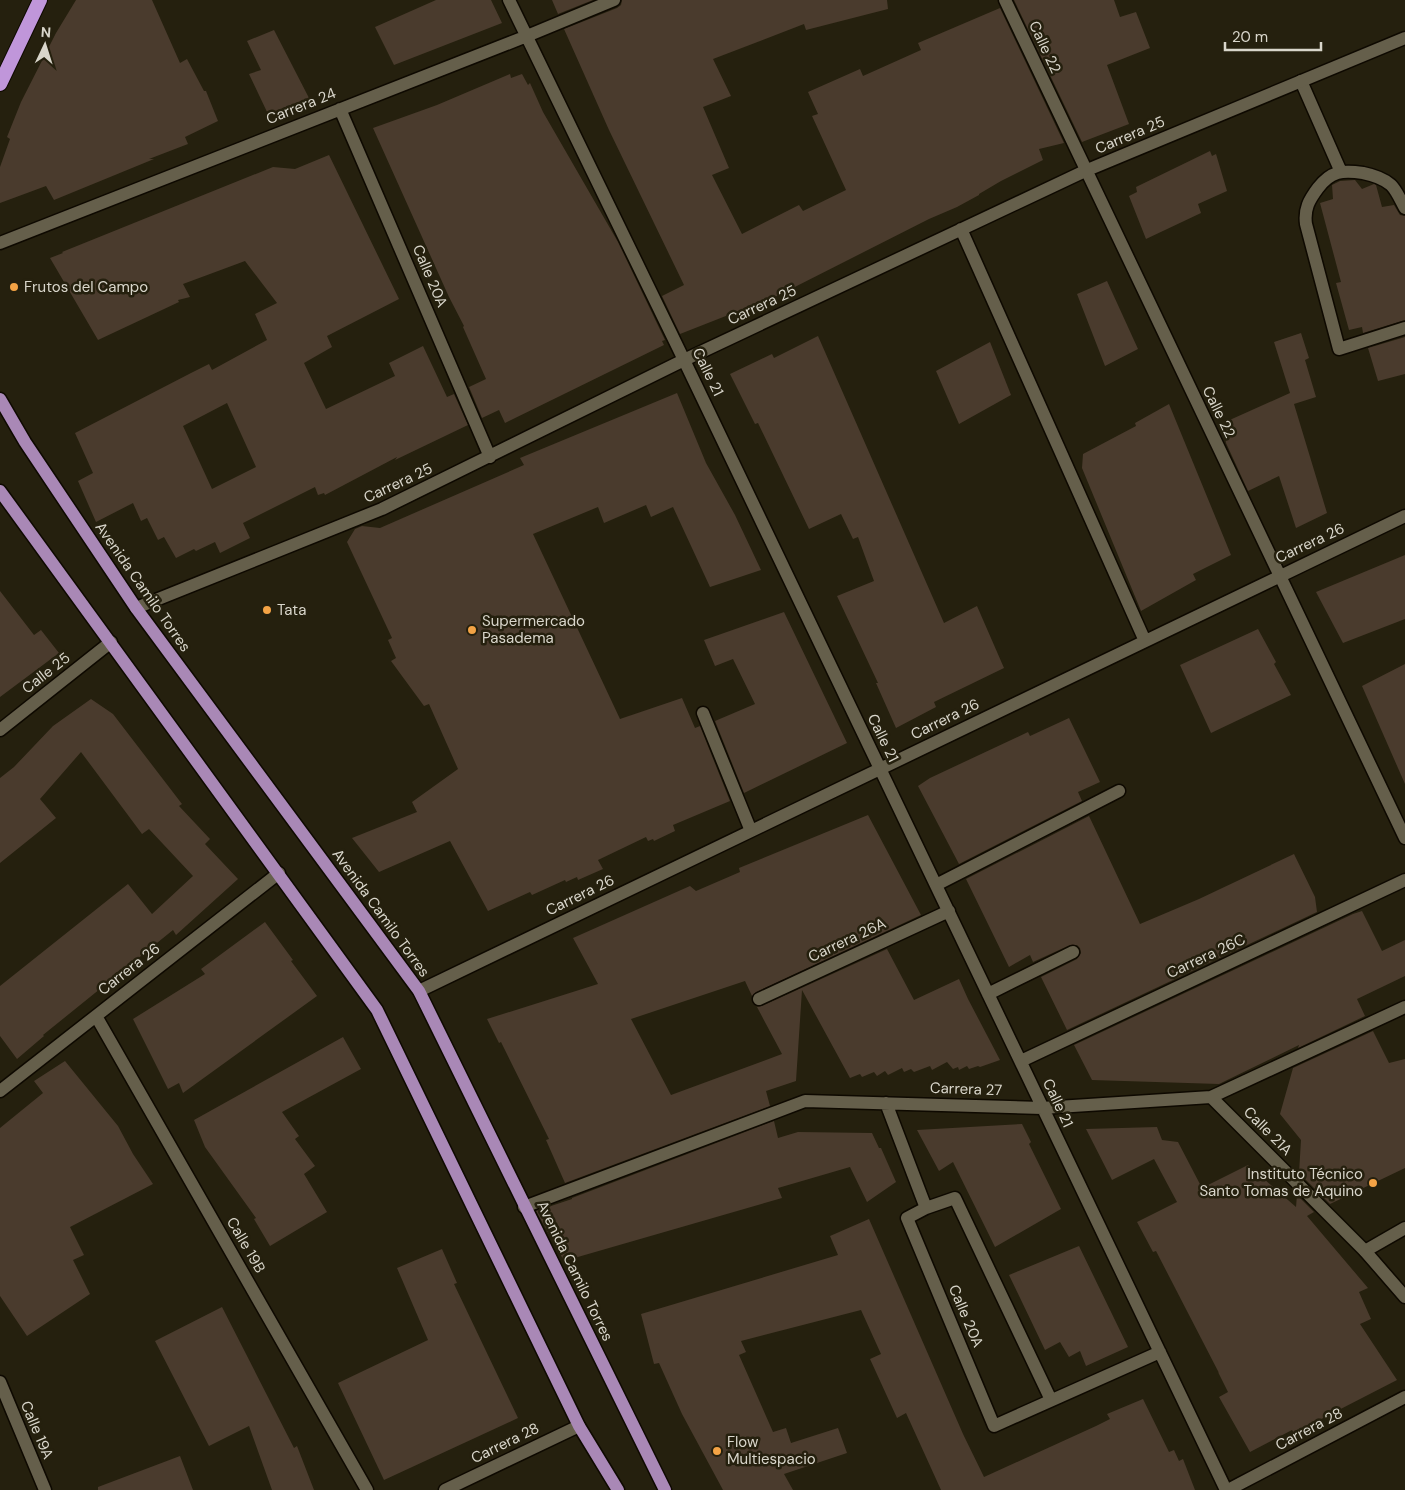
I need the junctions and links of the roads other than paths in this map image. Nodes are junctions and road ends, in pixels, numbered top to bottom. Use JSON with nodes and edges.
{"nodes":[{"id":1,"x":40,"y":0,"type":"edge"},
{"id":2,"x":509,"y":0,"type":"edge"},
{"id":3,"x":614,"y":0,"type":"edge"},
{"id":4,"x":1005,"y":0,"type":"edge"},
{"id":5,"x":527,"y":36,"type":"junction"},
{"id":6,"x":1405,"y":38,"type":"edge"},
{"id":7,"x":1301,"y":81,"type":"junction"},
{"id":8,"x":0,"y":84,"type":"edge"},
{"id":9,"x":340,"y":108,"type":"junction"},
{"id":10,"x":1085,"y":171,"type":"junction"},
{"id":11,"x":1341,"y":172,"type":"junction"},
{"id":12,"x":1405,"y":208,"type":"edge"},
{"id":13,"x":961,"y":229,"type":"junction"},
{"id":14,"x":0,"y":243,"type":"edge"},
{"id":15,"x":1405,"y":328,"type":"edge"},
{"id":16,"x":684,"y":360,"type":"junction"},
{"id":17,"x":0,"y":399,"type":"edge"},
{"id":18,"x":490,"y":457,"type":"junction"},
{"id":19,"x":0,"y":491,"type":"edge"},
{"id":20,"x":1405,"y":516,"type":"edge"},
{"id":21,"x":1280,"y":576,"type":"junction"},
{"id":22,"x":136,"y":608,"type":"junction"},
{"id":23,"x":1145,"y":641,"type":"junction"},
{"id":24,"x":111,"y":642,"type":"junction"},
{"id":25,"x":704,"y":712,"type":"dead end"},
{"id":26,"x":0,"y":730,"type":"edge"},
{"id":27,"x":880,"y":769,"type":"junction"},
{"id":28,"x":1118,"y":791,"type":"dead end"},
{"id":29,"x":751,"y":831,"type":"junction"},
{"id":30,"x":1405,"y":838,"type":"edge"},
{"id":31,"x":279,"y":873,"type":"junction"},
{"id":32,"x":1405,"y":880,"type":"edge"},
{"id":33,"x":936,"y":885,"type":"junction"},
{"id":34,"x":949,"y":911,"type":"junction"},
{"id":35,"x":1073,"y":952,"type":"dead end"},
{"id":36,"x":419,"y":991,"type":"junction"},
{"id":37,"x":988,"y":994,"type":"junction"},
{"id":38,"x":760,"y":998,"type":"dead end"},
{"id":39,"x":1405,"y":1007,"type":"edge"},
{"id":40,"x":96,"y":1016,"type":"junction"},
{"id":41,"x":1021,"y":1061,"type":"junction"},
{"id":42,"x":0,"y":1091,"type":"edge"},
{"id":43,"x":1211,"y":1097,"type":"junction"},
{"id":44,"x":886,"y":1103,"type":"junction"},
{"id":45,"x":1042,"y":1108,"type":"junction"},
{"id":46,"x":524,"y":1207,"type":"junction"},
{"id":47,"x":926,"y":1208,"type":"junction"},
{"id":48,"x":1405,"y":1228,"type":"edge"},
{"id":49,"x":1365,"y":1251,"type":"junction"},
{"id":50,"x":1405,"y":1297,"type":"edge"},
{"id":51,"x":1160,"y":1352,"type":"junction"},
{"id":52,"x":0,"y":1382,"type":"edge"},
{"id":53,"x":1405,"y":1397,"type":"edge"},
{"id":54,"x":1051,"y":1400,"type":"junction"},
{"id":55,"x":579,"y":1426,"type":"junction"},
{"id":56,"x":45,"y":1490,"type":"edge"},
{"id":57,"x":367,"y":1490,"type":"edge"},
{"id":58,"x":444,"y":1490,"type":"edge"},
{"id":59,"x":618,"y":1490,"type":"edge"},
{"id":60,"x":665,"y":1490,"type":"edge"},
{"id":61,"x":1227,"y":1490,"type":"edge"}],
"edges":[{"from":1,"to":8,"type":"highway"},
{"from":2,"to":5,"type":"street","name":"Calle 21"},
{"from":3,"to":5,"type":"street","name":"Carrera 24"},
{"from":4,"to":10,"type":"street","name":"Calle 22"},
{"from":5,"to":9,"type":"street","name":"Carrera 24"},
{"from":5,"to":16,"type":"street","name":"Calle 21"},
{"from":6,"to":7,"type":"street","name":"Carrera 25"},
{"from":7,"to":10,"type":"street","name":"Carrera 25"},
{"from":7,"to":11,"type":"street"},
{"from":9,"to":14,"type":"street","name":"Carrera 24"},
{"from":9,"to":18,"type":"street","name":"Calle 20A"},
{"from":10,"to":13,"type":"street","name":"Carrera 25"},
{"from":10,"to":21,"type":"street","name":"Calle 22"},
{"from":11,"to":12,"type":"street"},
{"from":11,"to":15,"type":"street"},
{"from":13,"to":16,"type":"street","name":"Carrera 25"},
{"from":13,"to":23,"type":"street"},
{"from":16,"to":18,"type":"street","name":"Carrera 25"},
{"from":16,"to":27,"type":"street","name":"Calle 21"},
{"from":17,"to":22,"type":"main road","name":"Avenida Camilo Torres"},
{"from":18,"to":22,"type":"street","name":"Carrera 25"},
{"from":19,"to":24,"type":"main road"},
{"from":20,"to":21,"type":"street","name":"Carrera 26"},
{"from":21,"to":23,"type":"street","name":"Carrera 26"},
{"from":21,"to":30,"type":"street","name":"Calle 22"},
{"from":22,"to":36,"type":"main road","name":"Avenida Camilo Torres"},
{"from":23,"to":27,"type":"street","name":"Carrera 26"},
{"from":24,"to":26,"type":"street","name":"Calle 25"},
{"from":24,"to":31,"type":"main road"},
{"from":25,"to":29,"type":"street"},
{"from":27,"to":29,"type":"street","name":"Carrera 26"},
{"from":27,"to":33,"type":"street","name":"Calle 21"},
{"from":28,"to":33,"type":"street"},
{"from":29,"to":36,"type":"street","name":"Carrera 26"},
{"from":31,"to":40,"type":"street","name":"Carrera 26"},
{"from":31,"to":55,"type":"main road"},
{"from":32,"to":41,"type":"street","name":"Carrera 26C"},
{"from":33,"to":34,"type":"street","name":"Calle 21"},
{"from":34,"to":37,"type":"street","name":"Calle 21"},
{"from":34,"to":38,"type":"street","name":"Carrera 26A"},
{"from":35,"to":37,"type":"street"},
{"from":36,"to":46,"type":"main road","name":"Avenida Camilo Torres"},
{"from":37,"to":41,"type":"street","name":"Calle 21"},
{"from":39,"to":43,"type":"street","name":"Carrera 27"},
{"from":40,"to":42,"type":"street","name":"Carrera 26"},
{"from":40,"to":57,"type":"street","name":"Calle 19B"},
{"from":41,"to":45,"type":"street","name":"Calle 21"},
{"from":43,"to":45,"type":"street","name":"Carrera 27"},
{"from":43,"to":49,"type":"street","name":"Calle 21A"},
{"from":44,"to":45,"type":"street","name":"Carrera 27"},
{"from":44,"to":46,"type":"street","name":"Carrera 27"},
{"from":44,"to":47,"type":"street"},
{"from":45,"to":51,"type":"street","name":"Calle 21"},
{"from":46,"to":60,"type":"main road","name":"Avenida Camilo Torres"},
{"from":47,"to":54,"type":"street"},
{"from":47,"to":54,"type":"street","name":"Calle 20A"},
{"from":48,"to":49,"type":"street"},
{"from":49,"to":50,"type":"street","name":"Calle 21A"},
{"from":51,"to":54,"type":"street"},
{"from":51,"to":61,"type":"street","name":"Calle 21"},
{"from":52,"to":56,"type":"street","name":"Calle 19A"},
{"from":53,"to":61,"type":"street","name":"Carrera 28"},
{"from":55,"to":58,"type":"street","name":"Carrera 28"},
{"from":55,"to":59,"type":"main road"}]}
